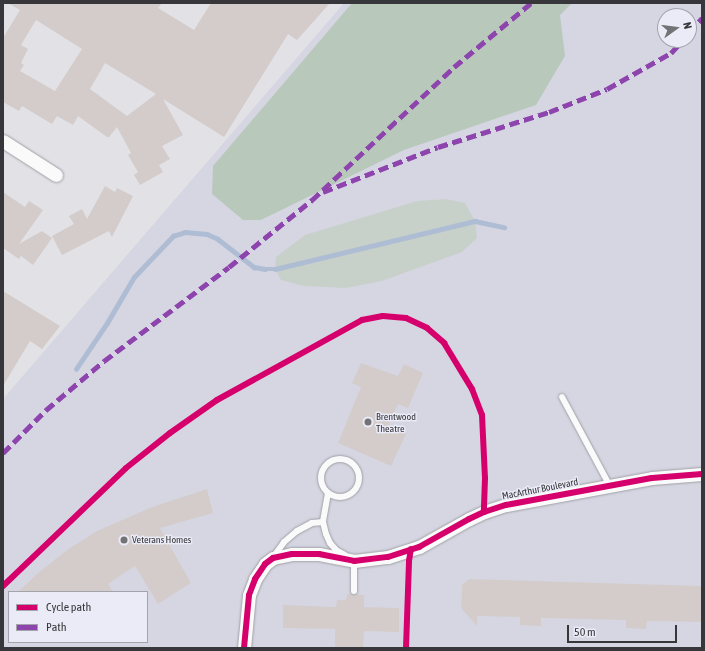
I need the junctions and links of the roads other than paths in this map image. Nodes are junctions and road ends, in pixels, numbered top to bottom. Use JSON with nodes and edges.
{"nodes":[{"id":1,"x":3,"y":141,"type":"edge"},
{"id":2,"x":56,"y":175,"type":"dead end"},
{"id":3,"x":562,"y":397,"type":"dead end"},
{"id":4,"x":702,"y":474,"type":"edge"},
{"id":5,"x":610,"y":486,"type":"junction"},
{"id":6,"x":328,"y":493,"type":"junction"},
{"id":7,"x":322,"y":522,"type":"junction"},
{"id":8,"x":273,"y":558,"type":"junction"},
{"id":9,"x":354,"y":561,"type":"junction"},
{"id":10,"x":354,"y":591,"type":"dead end"},
{"id":11,"x":244,"y":648,"type":"edge"}],
"edges":[{"from":1,"to":2,"type":"street"},
{"from":3,"to":5,"type":"lane"},
{"from":4,"to":5,"type":"street","name":"MacArthur Boulevard"},
{"from":5,"to":9,"type":"street","name":"MacArthur Boulevard"},
{"from":6,"to":6,"type":"lane"},
{"from":6,"to":7,"type":"lane"},
{"from":7,"to":8,"type":"lane"},
{"from":7,"to":9,"type":"lane"},
{"from":8,"to":9,"type":"street","name":"MacArthur Boulevard"},
{"from":8,"to":11,"type":"street"},
{"from":9,"to":10,"type":"lane"}]}
